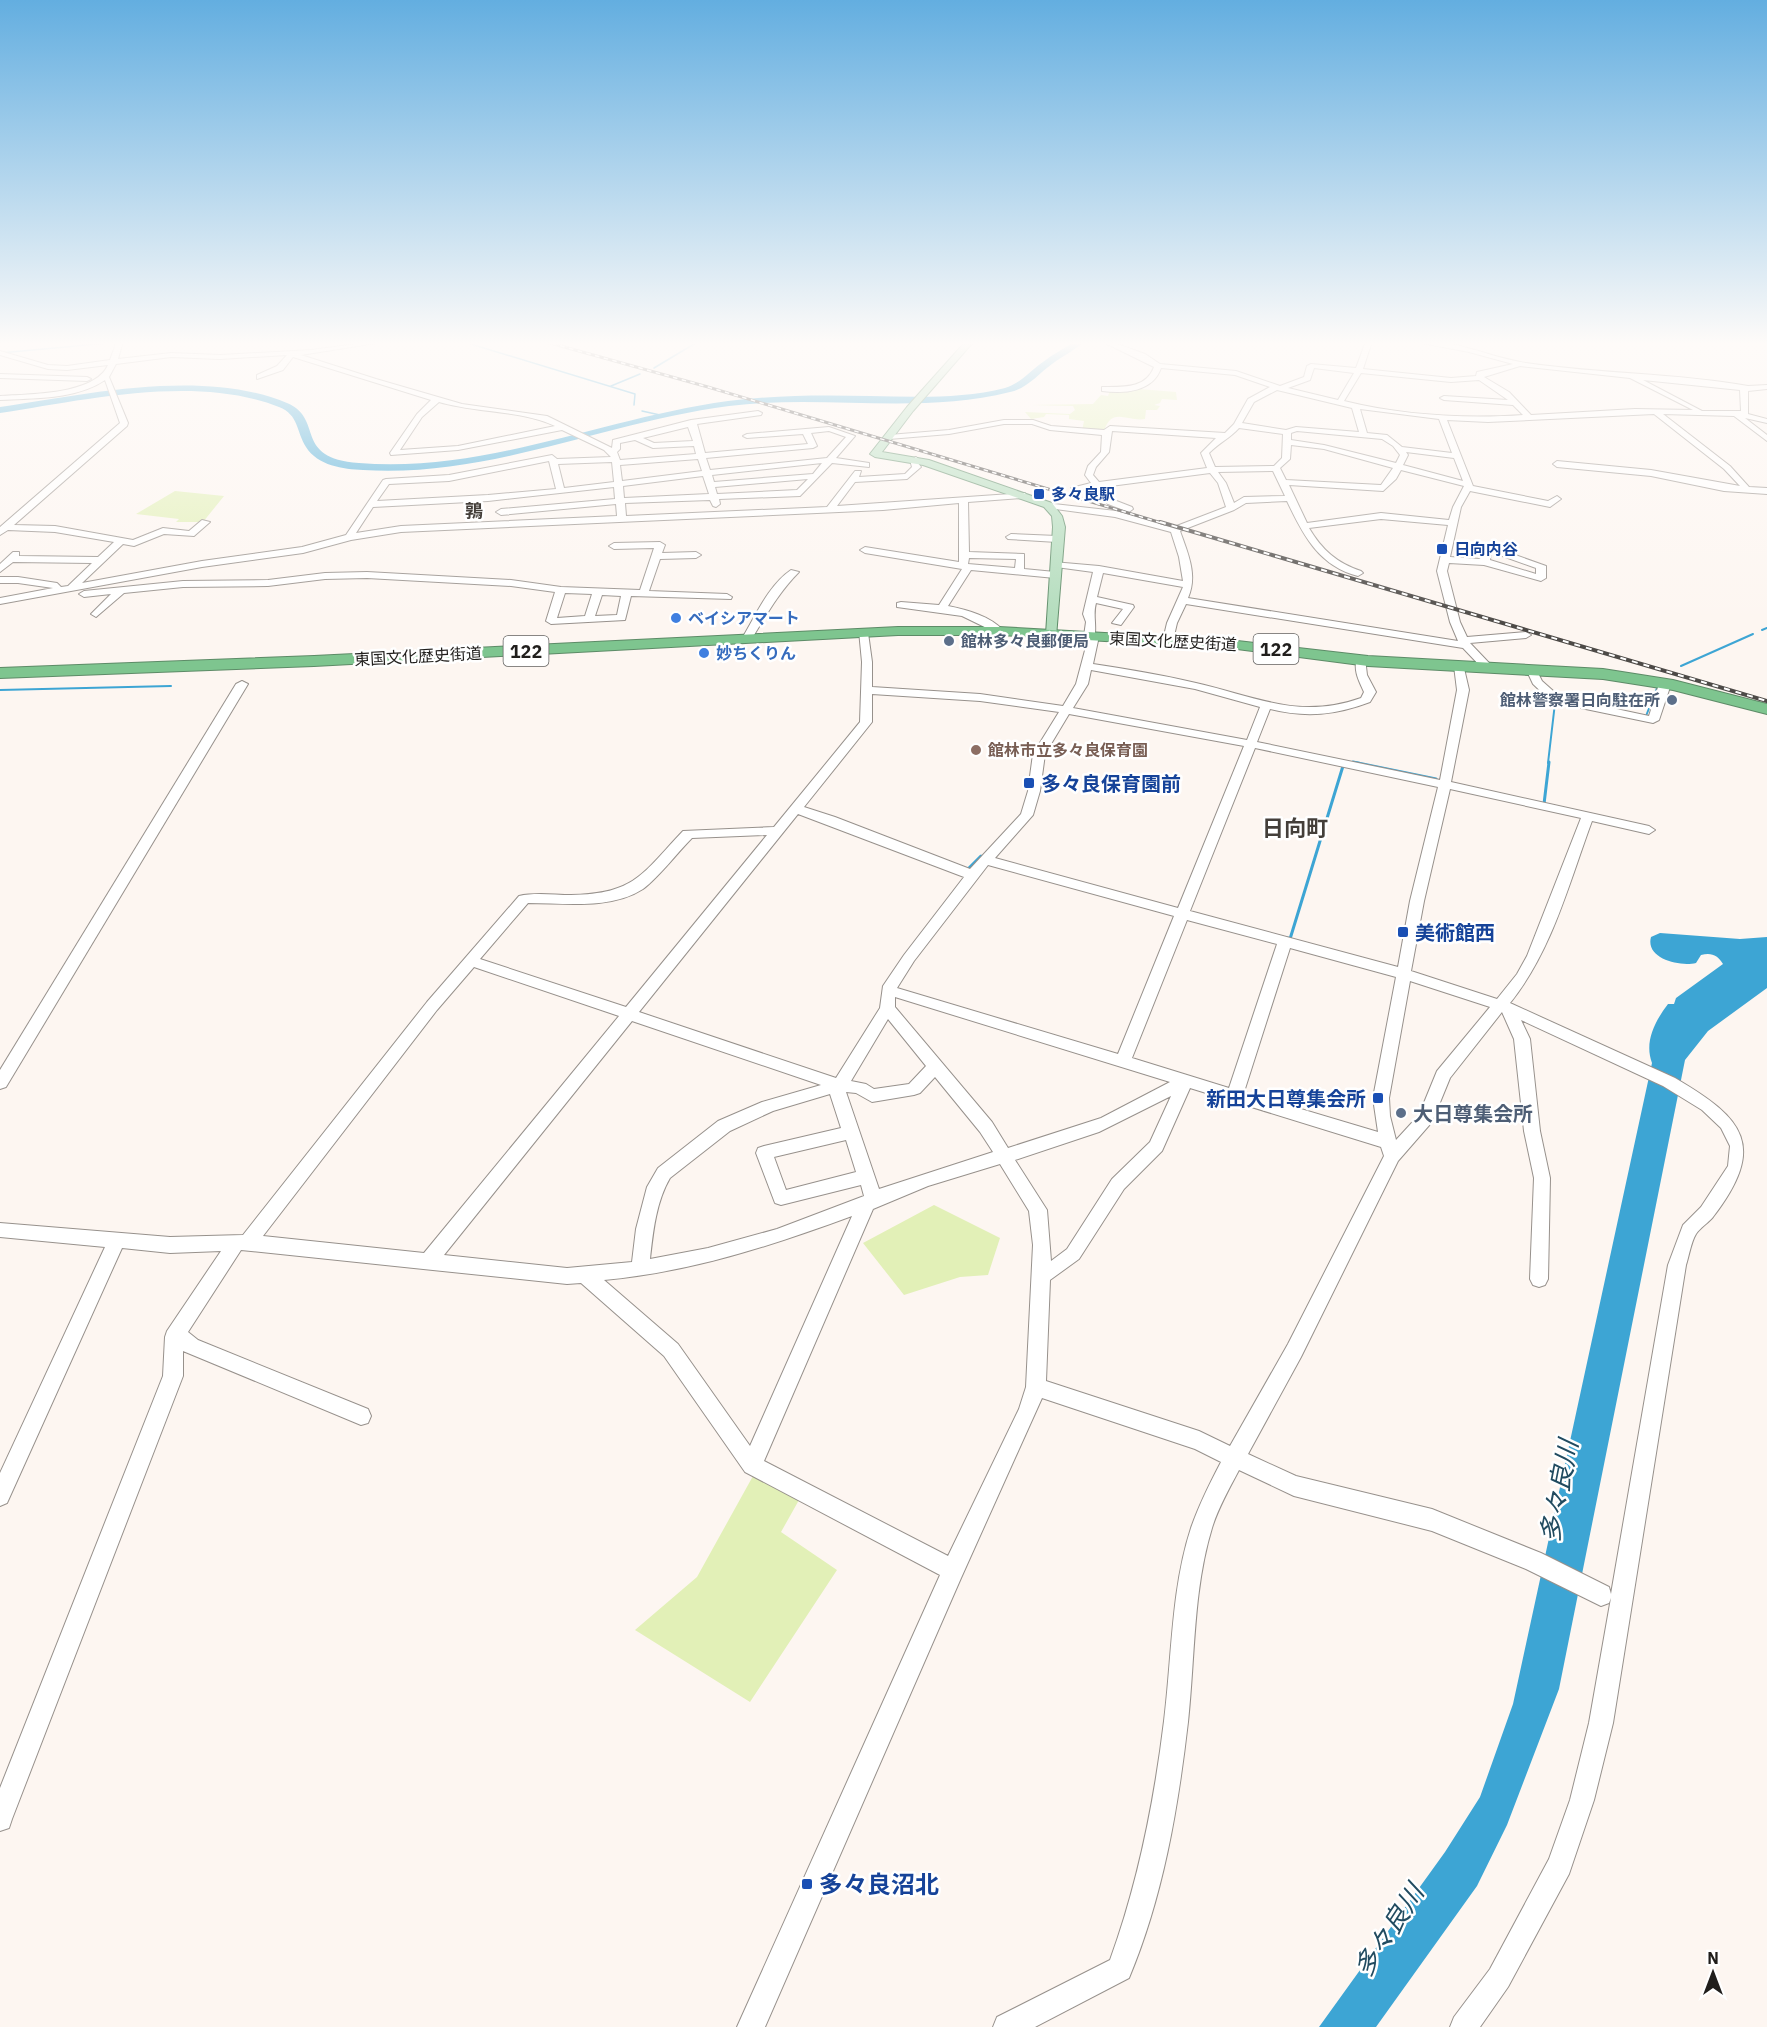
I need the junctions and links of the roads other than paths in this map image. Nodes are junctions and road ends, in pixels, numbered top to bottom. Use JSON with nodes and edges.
{"nodes":[{"id":1,"x":114,"y":436,"type":"edge"},
{"id":2,"x":406,"y":436,"type":"edge"},
{"id":3,"x":522,"y":436,"type":"edge"},
{"id":4,"x":583,"y":436,"type":"edge"},
{"id":5,"x":642,"y":436,"type":"edge"},
{"id":6,"x":697,"y":436,"type":"edge"},
{"id":7,"x":747,"y":436,"type":"joint"},
{"id":8,"x":752,"y":436,"type":"edge"},
{"id":9,"x":811,"y":436,"type":"edge"},
{"id":10,"x":851,"y":436,"type":"edge"},
{"id":11,"x":906,"y":436,"type":"edge"},
{"id":12,"x":1106,"y":436,"type":"edge"},
{"id":13,"x":1221,"y":436,"type":"edge"},
{"id":14,"x":1227,"y":436,"type":"joint"},
{"id":15,"x":1287,"y":436,"type":"edge"},
{"id":16,"x":1370,"y":436,"type":"edge"},
{"id":17,"x":1450,"y":436,"type":"edge"},
{"id":18,"x":1684,"y":436,"type":"edge"},
{"id":19,"x":636,"y":437,"type":"junction"},
{"id":20,"x":889,"y":437,"type":"joint"},
{"id":21,"x":699,"y":442,"type":"junction"},
{"id":22,"x":1288,"y":442,"type":"junction"},
{"id":23,"x":843,"y":444,"type":"junction"},
{"id":24,"x":822,"y":446,"type":"junction"},
{"id":25,"x":1399,"y":449,"type":"junction"},
{"id":26,"x":748,"y":452,"type":"junction"},
{"id":27,"x":702,"y":456,"type":"junction"},
{"id":28,"x":1458,"y":456,"type":"junction"},
{"id":29,"x":616,"y":458,"type":"junction"},
{"id":30,"x":830,"y":460,"type":"junction"},
{"id":31,"x":916,"y":460,"type":"junction"},
{"id":32,"x":555,"y":462,"type":"junction"},
{"id":33,"x":1557,"y":464,"type":"dead end"},
{"id":34,"x":758,"y":466,"type":"junction"},
{"id":35,"x":1399,"y":466,"type":"junction"},
{"id":36,"x":1276,"y":468,"type":"junction"},
{"id":37,"x":1212,"y":470,"type":"junction"},
{"id":38,"x":707,"y":473,"type":"junction"},
{"id":39,"x":815,"y":476,"type":"junction"},
{"id":40,"x":852,"y":480,"type":"junction"},
{"id":41,"x":1281,"y":482,"type":"junction"},
{"id":42,"x":619,"y":483,"type":"junction"},
{"id":43,"x":710,"y":485,"type":"junction"},
{"id":44,"x":1098,"y":485,"type":"junction"},
{"id":45,"x":1469,"y":486,"type":"junction"},
{"id":46,"x":1075,"y":488,"type":"dead end"},
{"id":47,"x":560,"y":489,"type":"junction"},
{"id":48,"x":1747,"y":490,"type":"junction"},
{"id":49,"x":1767,"y":491,"type":"edge"},
{"id":50,"x":502,"y":495,"type":"junction"},
{"id":51,"x":1022,"y":495,"type":"junction"},
{"id":52,"x":714,"y":497,"type":"junction"},
{"id":53,"x":1289,"y":498,"type":"junction"},
{"id":54,"x":1557,"y":500,"type":"dead end"},
{"id":55,"x":621,"y":501,"type":"junction"},
{"id":56,"x":963,"y":501,"type":"junction"},
{"id":57,"x":373,"y":504,"type":"junction"},
{"id":58,"x":1048,"y":505,"type":"junction"},
{"id":59,"x":1231,"y":508,"type":"junction"},
{"id":60,"x":830,"y":509,"type":"junction"},
{"id":61,"x":501,"y":512,"type":"junction"},
{"id":62,"x":719,"y":513,"type":"junction"},
{"id":63,"x":622,"y":518,"type":"junction"},
{"id":64,"x":205,"y":522,"type":"dead end"},
{"id":65,"x":1453,"y":523,"type":"junction"},
{"id":66,"x":501,"y":524,"type":"junction"},
{"id":67,"x":1305,"y":526,"type":"junction"},
{"id":68,"x":1178,"y":528,"type":"junction"},
{"id":69,"x":3,"y":530,"type":"edge"},
{"id":70,"x":350,"y":537,"type":"junction"},
{"id":71,"x":1011,"y":537,"type":"dead end"},
{"id":72,"x":1058,"y":539,"type":"junction"},
{"id":73,"x":121,"y":541,"type":"junction"},
{"id":74,"x":614,"y":546,"type":"dead end"},
{"id":75,"x":865,"y":550,"type":"dead end"},
{"id":76,"x":696,"y":555,"type":"dead end"},
{"id":77,"x":964,"y":555,"type":"junction"},
{"id":78,"x":657,"y":556,"type":"junction"},
{"id":79,"x":101,"y":560,"type":"junction"},
{"id":80,"x":1443,"y":560,"type":"junction"},
{"id":81,"x":1485,"y":562,"type":"junction"},
{"id":82,"x":966,"y":566,"type":"junction"},
{"id":83,"x":0,"y":569,"type":"edge"},
{"id":84,"x":1056,"y":569,"type":"junction"},
{"id":85,"x":1099,"y":569,"type":"junction"},
{"id":86,"x":794,"y":572,"type":"dead end"},
{"id":87,"x":1019,"y":572,"type":"junction"},
{"id":88,"x":1358,"y":573,"type":"dead end"},
{"id":89,"x":133,"y":576,"type":"junction"},
{"id":90,"x":0,"y":580,"type":"edge"},
{"id":91,"x":1189,"y":585,"type":"junction"},
{"id":92,"x":69,"y":587,"type":"junction"},
{"id":93,"x":120,"y":590,"type":"junction"},
{"id":94,"x":561,"y":590,"type":"junction"},
{"id":95,"x":598,"y":591,"type":"junction"},
{"id":96,"x":627,"y":591,"type":"junction"},
{"id":97,"x":644,"y":592,"type":"junction"},
{"id":98,"x":30,"y":595,"type":"junction"},
{"id":99,"x":727,"y":597,"type":"dead end"},
{"id":100,"x":1092,"y":599,"type":"junction"},
{"id":101,"x":1183,"y":600,"type":"junction"},
{"id":102,"x":0,"y":601,"type":"edge"},
{"id":103,"x":900,"y":605,"type":"dead end"},
{"id":104,"x":941,"y":609,"type":"junction"},
{"id":105,"x":96,"y":614,"type":"dead end"},
{"id":106,"x":589,"y":619,"type":"junction"},
{"id":107,"x":1117,"y":623,"type":"dead end"},
{"id":108,"x":999,"y":631,"type":"junction"},
{"id":109,"x":863,"y":633,"type":"junction"},
{"id":110,"x":1052,"y":634,"type":"junction"},
{"id":111,"x":1526,"y":635,"type":"dead end"},
{"id":112,"x":1091,"y":636,"type":"junction"},
{"id":113,"x":750,"y":639,"type":"junction"},
{"id":114,"x":1168,"y":640,"type":"junction"},
{"id":115,"x":1465,"y":642,"type":"junction"},
{"id":116,"x":1361,"y":660,"type":"junction"},
{"id":117,"x":1087,"y":666,"type":"junction"},
{"id":118,"x":1459,"y":666,"type":"junction"},
{"id":119,"x":1487,"y":667,"type":"junction"},
{"id":120,"x":1531,"y":669,"type":"junction"},
{"id":121,"x":0,"y":673,"type":"edge"},
{"id":122,"x":242,"y":684,"type":"dead end"},
{"id":123,"x":1665,"y":684,"type":"junction"},
{"id":124,"x":867,"y":690,"type":"junction"},
{"id":125,"x":1266,"y":706,"type":"junction"},
{"id":126,"x":1767,"y":708,"type":"edge"},
{"id":127,"x":1065,"y":712,"type":"junction"},
{"id":128,"x":1251,"y":744,"type":"junction"},
{"id":129,"x":1445,"y":784,"type":"junction"},
{"id":130,"x":796,"y":809,"type":"junction"},
{"id":131,"x":1588,"y":816,"type":"junction"},
{"id":132,"x":1649,"y":830,"type":"dead end"},
{"id":133,"x":777,"y":831,"type":"junction"},
{"id":134,"x":986,"y":860,"type":"junction"},
{"id":135,"x":972,"y":875,"type":"junction"},
{"id":136,"x":1181,"y":914,"type":"junction"},
{"id":137,"x":1285,"y":942,"type":"junction"},
{"id":138,"x":471,"y":961,"type":"junction"},
{"id":139,"x":1404,"y":974,"type":"junction"},
{"id":140,"x":888,"y":999,"type":"junction"},
{"id":141,"x":1504,"y":1007,"type":"junction"},
{"id":142,"x":630,"y":1015,"type":"junction"},
{"id":143,"x":1123,"y":1060,"type":"junction"},
{"id":144,"x":936,"y":1066,"type":"junction"},
{"id":145,"x":1185,"y":1080,"type":"junction"},
{"id":146,"x":0,"y":1083,"type":"edge"},
{"id":147,"x":840,"y":1085,"type":"junction"},
{"id":148,"x":1235,"y":1095,"type":"junction"},
{"id":149,"x":852,"y":1132,"type":"junction"},
{"id":150,"x":1390,"y":1149,"type":"junction"},
{"id":151,"x":1004,"y":1157,"type":"junction"},
{"id":152,"x":866,"y":1177,"type":"junction"},
{"id":153,"x":870,"y":1201,"type":"junction"},
{"id":154,"x":0,"y":1230,"type":"edge"},
{"id":155,"x":116,"y":1241,"type":"junction"},
{"id":156,"x":242,"y":1243,"type":"junction"},
{"id":157,"x":428,"y":1262,"type":"junction"},
{"id":158,"x":640,"y":1269,"type":"junction"},
{"id":159,"x":585,"y":1275,"type":"junction"},
{"id":160,"x":1042,"y":1275,"type":"junction"},
{"id":161,"x":1539,"y":1279,"type":"dead end"},
{"id":162,"x":174,"y":1337,"type":"junction"},
{"id":163,"x":1036,"y":1388,"type":"junction"},
{"id":164,"x":361,"y":1416,"type":"dead end"},
{"id":165,"x":1235,"y":1460,"type":"junction"},
{"id":166,"x":752,"y":1465,"type":"junction"},
{"id":167,"x":0,"y":1496,"type":"edge"},
{"id":168,"x":953,"y":1570,"type":"junction"},
{"id":169,"x":1601,"y":1595,"type":"dead end"},
{"id":170,"x":0,"y":1819,"type":"edge"},
{"id":171,"x":751,"y":2027,"type":"edge"},
{"id":172,"x":1007,"y":2027,"type":"edge"},
{"id":173,"x":1464,"y":2027,"type":"edge"}],
"edges":[{"from":1,"to":69,"type":"street"},
{"from":2,"to":3,"type":"street"},
{"from":4,"to":29,"type":"street"},
{"from":5,"to":19,"type":"street"},
{"from":6,"to":21,"type":"street"},
{"from":7,"to":8,"type":"street"},
{"from":7,"to":26,"type":"street"},
{"from":9,"to":24,"type":"street"},
{"from":10,"to":23,"type":"street"},
{"from":11,"to":20,"type":"street"},
{"from":12,"to":44,"type":"street"},
{"from":13,"to":14,"type":"street"},
{"from":14,"to":37,"type":"street"},
{"from":15,"to":22,"type":"street"},
{"from":16,"to":25,"type":"street"},
{"from":17,"to":28,"type":"street"},
{"from":18,"to":48,"type":"street"},
{"from":19,"to":21,"type":"street"},
{"from":19,"to":29,"type":"street"},
{"from":20,"to":31,"type":"main road"},
{"from":21,"to":27,"type":"street"},
{"from":22,"to":35,"type":"street"},
{"from":22,"to":36,"type":"street"},
{"from":23,"to":24,"type":"street"},
{"from":23,"to":30,"type":"street"},
{"from":24,"to":26,"type":"street"},
{"from":25,"to":28,"type":"street"},
{"from":25,"to":35,"type":"street"},
{"from":26,"to":27,"type":"street"},
{"from":26,"to":34,"type":"street"},
{"from":27,"to":29,"type":"street"},
{"from":27,"to":38,"type":"street"},
{"from":28,"to":45,"type":"street"},
{"from":29,"to":32,"type":"street"},
{"from":29,"to":42,"type":"street"},
{"from":30,"to":34,"type":"street"},
{"from":30,"to":39,"type":"street"},
{"from":30,"to":40,"type":"street"},
{"from":31,"to":40,"type":"street"},
{"from":31,"to":51,"type":"main road"},
{"from":32,"to":47,"type":"street"},
{"from":32,"to":57,"type":"street"},
{"from":33,"to":48,"type":"street"},
{"from":34,"to":38,"type":"street"},
{"from":35,"to":41,"type":"street"},
{"from":35,"to":45,"type":"street"},
{"from":36,"to":37,"type":"street"},
{"from":36,"to":41,"type":"street"},
{"from":37,"to":44,"type":"street"},
{"from":37,"to":59,"type":"street"},
{"from":38,"to":42,"type":"street"},
{"from":38,"to":43,"type":"street"},
{"from":39,"to":43,"type":"street"},
{"from":39,"to":52,"type":"street"},
{"from":40,"to":60,"type":"street"},
{"from":41,"to":53,"type":"street"},
{"from":42,"to":47,"type":"street"},
{"from":42,"to":55,"type":"street"},
{"from":43,"to":52,"type":"street"},
{"from":44,"to":46,"type":"street"},
{"from":44,"to":68,"type":"street"},
{"from":45,"to":54,"type":"street"},
{"from":45,"to":65,"type":"street"},
{"from":47,"to":50,"type":"street"},
{"from":48,"to":49,"type":"street"},
{"from":50,"to":57,"type":"street"},
{"from":50,"to":61,"type":"street"},
{"from":51,"to":56,"type":"street"},
{"from":51,"to":58,"type":"main road"},
{"from":52,"to":55,"type":"street"},
{"from":52,"to":62,"type":"street"},
{"from":53,"to":59,"type":"street"},
{"from":53,"to":67,"type":"street"},
{"from":55,"to":61,"type":"street"},
{"from":55,"to":63,"type":"street"},
{"from":56,"to":60,"type":"street"},
{"from":56,"to":77,"type":"street"},
{"from":57,"to":70,"type":"street"},
{"from":58,"to":68,"type":"street"},
{"from":58,"to":72,"type":"main road"},
{"from":59,"to":68,"type":"street"},
{"from":60,"to":62,"type":"street"},
{"from":61,"to":66,"type":"street"},
{"from":62,"to":63,"type":"street"},
{"from":63,"to":66,"type":"street"},
{"from":64,"to":73,"type":"street"},
{"from":65,"to":67,"type":"street"},
{"from":65,"to":80,"type":"street"},
{"from":66,"to":70,"type":"street"},
{"from":67,"to":88,"type":"street"},
{"from":68,"to":91,"type":"street"},
{"from":69,"to":73,"type":"street"},
{"from":70,"to":89,"type":"street"},
{"from":71,"to":72,"type":"street"},
{"from":72,"to":84,"type":"main road"},
{"from":73,"to":79,"type":"street"},
{"from":74,"to":78,"type":"street"},
{"from":75,"to":82,"type":"street"},
{"from":76,"to":78,"type":"street"},
{"from":77,"to":82,"type":"street"},
{"from":77,"to":87,"type":"street"},
{"from":78,"to":97,"type":"street"},
{"from":79,"to":83,"type":"street"},
{"from":79,"to":92,"type":"street"},
{"from":80,"to":81,"type":"street"},
{"from":80,"to":115,"type":"street"},
{"from":81,"to":81,"type":"street"},
{"from":82,"to":87,"type":"street"},
{"from":82,"to":104,"type":"street"},
{"from":84,"to":85,"type":"street"},
{"from":84,"to":87,"type":"street"},
{"from":84,"to":110,"type":"main road"},
{"from":85,"to":91,"type":"street"},
{"from":85,"to":100,"type":"street"},
{"from":86,"to":113,"type":"street"},
{"from":89,"to":92,"type":"street"},
{"from":89,"to":93,"type":"street"},
{"from":90,"to":92,"type":"street"},
{"from":91,"to":101,"type":"street"},
{"from":92,"to":98,"type":"street"},
{"from":93,"to":94,"type":"street"},
{"from":93,"to":98,"type":"street"},
{"from":93,"to":105,"type":"street"},
{"from":94,"to":95,"type":"street"},
{"from":94,"to":106,"type":"street"},
{"from":95,"to":96,"type":"street"},
{"from":95,"to":106,"type":"street"},
{"from":96,"to":97,"type":"street"},
{"from":96,"to":106,"type":"street"},
{"from":97,"to":99,"type":"street"},
{"from":98,"to":102,"type":"street"},
{"from":100,"to":107,"type":"street"},
{"from":100,"to":112,"type":"street"},
{"from":101,"to":114,"type":"street"},
{"from":101,"to":115,"type":"street"},
{"from":103,"to":104,"type":"street"},
{"from":104,"to":108,"type":"street"},
{"from":108,"to":109,"type":"highway","name":"東国文化歴史街道","number":"122"},
{"from":108,"to":110,"type":"highway","name":"東国文化歴史街道","number":"122"},
{"from":109,"to":113,"type":"highway","name":"東国文化歴史街道","number":"122"},
{"from":109,"to":124,"type":"street"},
{"from":110,"to":112,"type":"highway","name":"東国文化歴史街道","number":"122"},
{"from":111,"to":115,"type":"street"},
{"from":112,"to":114,"type":"highway","name":"東国文化歴史街道","number":"122"},
{"from":112,"to":117,"type":"street"},
{"from":113,"to":121,"type":"highway","name":"東国文化歴史街道","number":"122"},
{"from":114,"to":116,"type":"highway","name":"東国文化歴史街道","number":"122"},
{"from":115,"to":119,"type":"street"},
{"from":116,"to":118,"type":"highway","name":"東国文化歴史街道","number":"122"},
{"from":116,"to":125,"type":"street"},
{"from":117,"to":125,"type":"street"},
{"from":117,"to":127,"type":"street"},
{"from":118,"to":119,"type":"highway","name":"東国文化歴史街道","number":"122"},
{"from":118,"to":129,"type":"street"},
{"from":119,"to":120,"type":"highway","name":"東国文化歴史街道","number":"122"},
{"from":120,"to":123,"type":"highway","name":"東国文化歴史街道","number":"122"},
{"from":120,"to":123,"type":"street"},
{"from":122,"to":146,"type":"street"},
{"from":123,"to":126,"type":"highway","name":"東国文化歴史街道","number":"122"},
{"from":124,"to":127,"type":"street"},
{"from":124,"to":130,"type":"street"},
{"from":125,"to":128,"type":"street"},
{"from":127,"to":128,"type":"street"},
{"from":127,"to":134,"type":"street"},
{"from":128,"to":129,"type":"street"},
{"from":128,"to":136,"type":"street"},
{"from":129,"to":131,"type":"street"},
{"from":129,"to":139,"type":"street"},
{"from":130,"to":133,"type":"street"},
{"from":130,"to":135,"type":"street"},
{"from":131,"to":132,"type":"street"},
{"from":131,"to":141,"type":"street"},
{"from":133,"to":138,"type":"street"},
{"from":133,"to":142,"type":"street"},
{"from":134,"to":135,"type":"street"},
{"from":134,"to":136,"type":"street"},
{"from":135,"to":140,"type":"street"},
{"from":136,"to":137,"type":"street"},
{"from":136,"to":143,"type":"street"},
{"from":137,"to":139,"type":"street"},
{"from":137,"to":148,"type":"street"},
{"from":138,"to":142,"type":"street"},
{"from":138,"to":156,"type":"street"},
{"from":139,"to":141,"type":"street"},
{"from":139,"to":150,"type":"street"},
{"from":140,"to":143,"type":"street"},
{"from":140,"to":144,"type":"street"},
{"from":140,"to":147,"type":"street"},
{"from":141,"to":150,"type":"street"},
{"from":141,"to":161,"type":"street"},
{"from":141,"to":173,"type":"street"},
{"from":142,"to":147,"type":"street"},
{"from":142,"to":157,"type":"street"},
{"from":143,"to":145,"type":"street"},
{"from":144,"to":147,"type":"street"},
{"from":144,"to":151,"type":"street"},
{"from":145,"to":148,"type":"street"},
{"from":145,"to":151,"type":"street"},
{"from":145,"to":160,"type":"street"},
{"from":147,"to":149,"type":"street"},
{"from":147,"to":158,"type":"street"},
{"from":148,"to":150,"type":"street"},
{"from":149,"to":152,"type":"street"},
{"from":149,"to":152,"type":"street"},
{"from":150,"to":165,"type":"street"},
{"from":151,"to":153,"type":"street"},
{"from":151,"to":160,"type":"street"},
{"from":152,"to":153,"type":"street"},
{"from":153,"to":158,"type":"street"},
{"from":153,"to":166,"type":"street"},
{"from":154,"to":155,"type":"street"},
{"from":155,"to":156,"type":"street"},
{"from":155,"to":167,"type":"street"},
{"from":156,"to":157,"type":"street"},
{"from":156,"to":162,"type":"street"},
{"from":157,"to":159,"type":"street"},
{"from":158,"to":159,"type":"street"},
{"from":159,"to":166,"type":"street"},
{"from":160,"to":163,"type":"street"},
{"from":162,"to":164,"type":"street"},
{"from":162,"to":170,"type":"street"},
{"from":163,"to":165,"type":"street"},
{"from":163,"to":168,"type":"street"},
{"from":165,"to":169,"type":"street"},
{"from":165,"to":172,"type":"street"},
{"from":166,"to":168,"type":"street"},
{"from":168,"to":171,"type":"street"}]}
